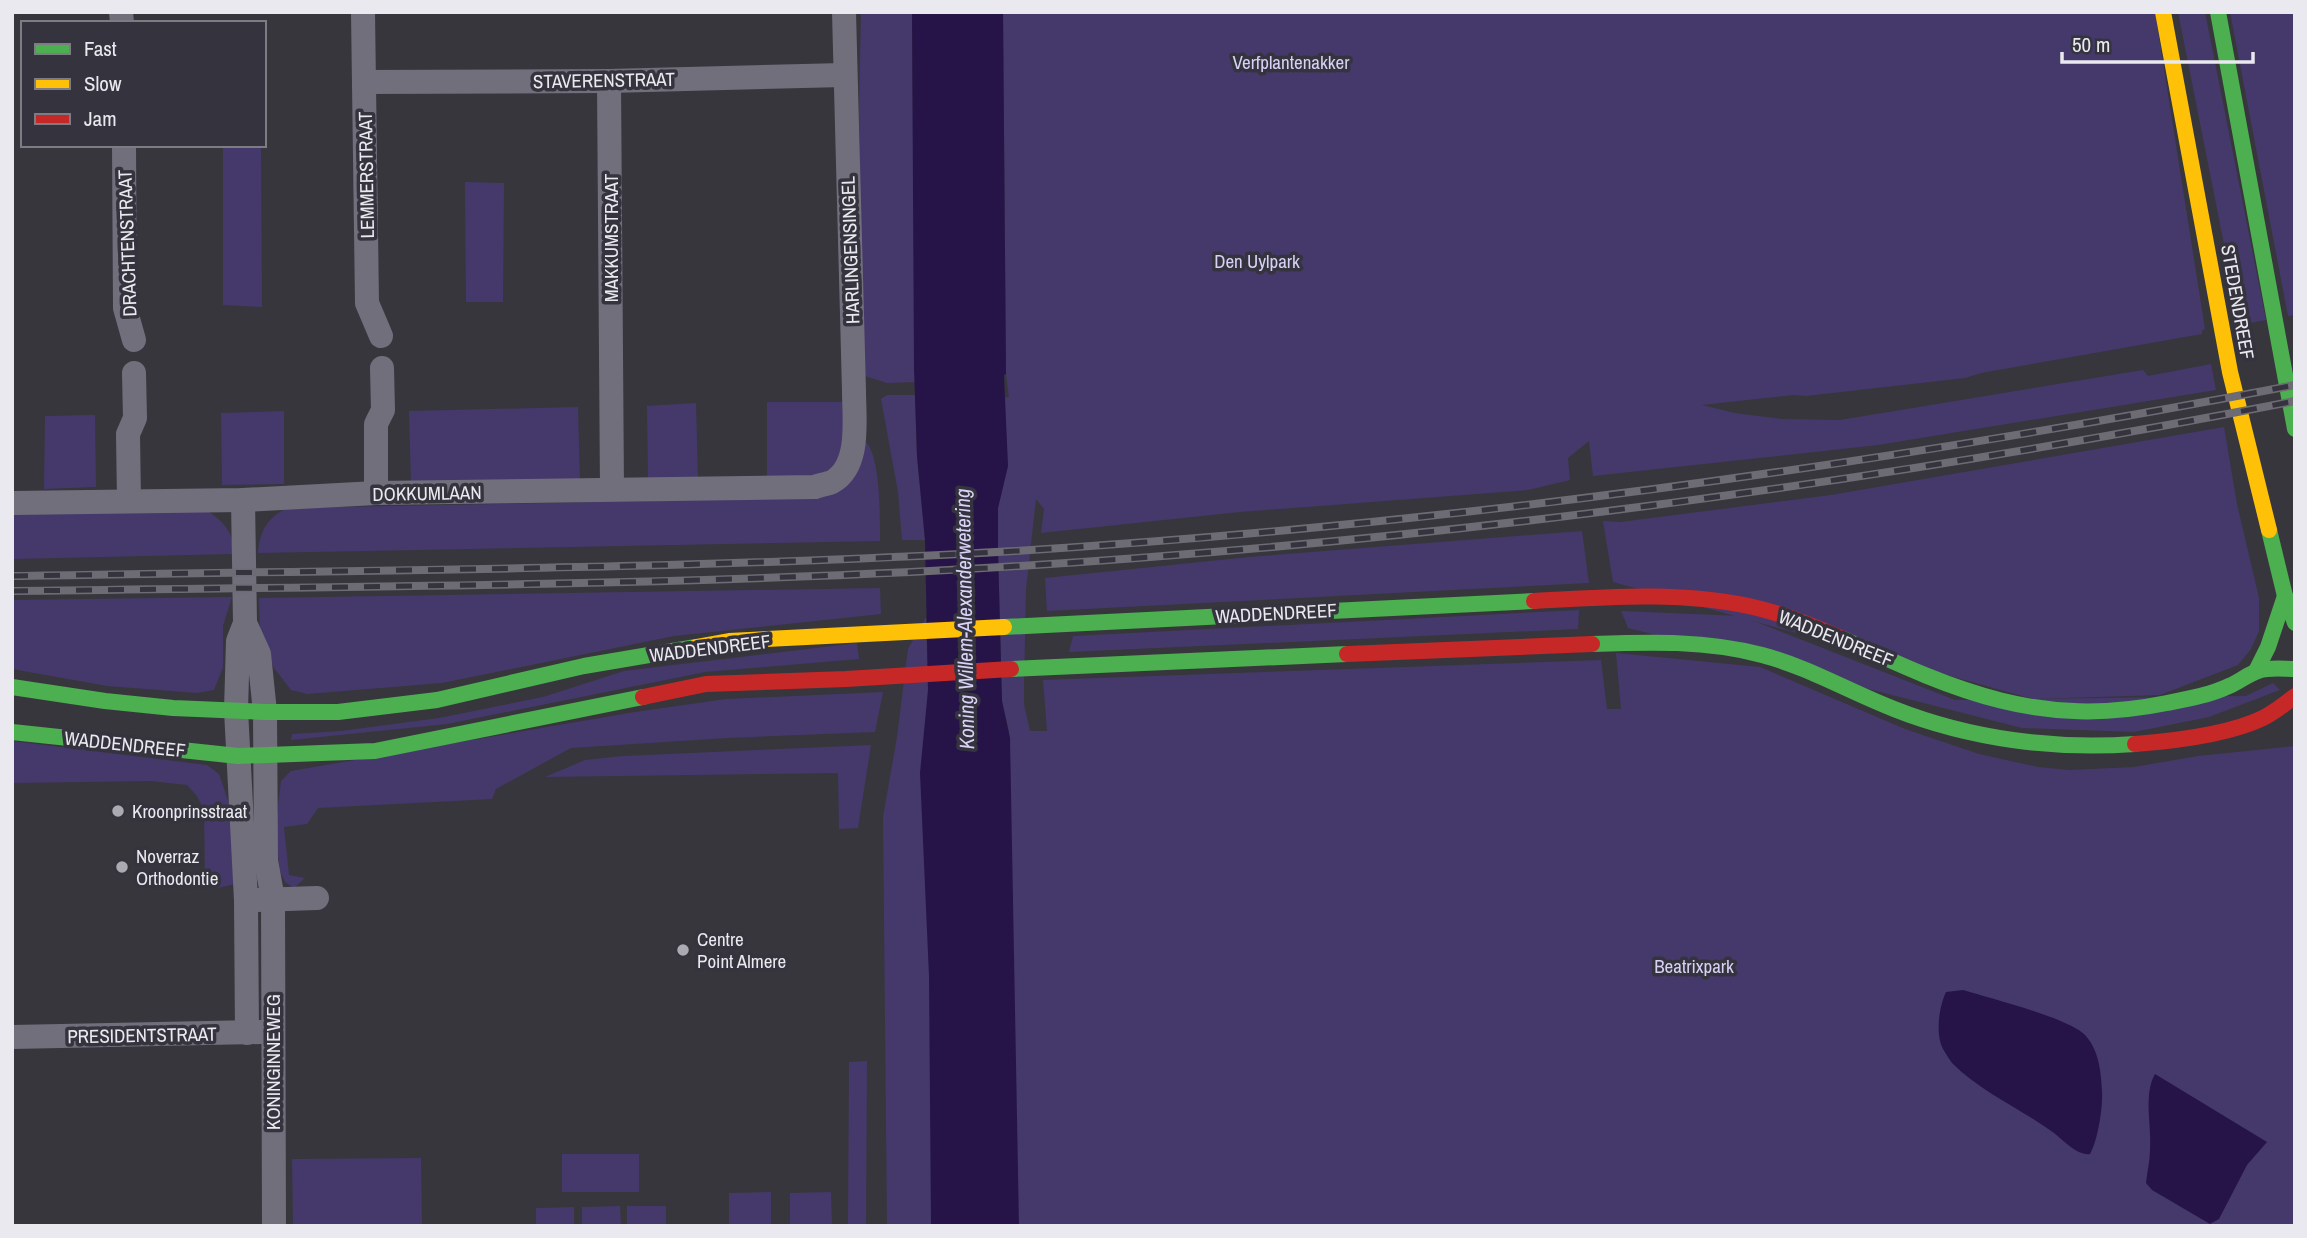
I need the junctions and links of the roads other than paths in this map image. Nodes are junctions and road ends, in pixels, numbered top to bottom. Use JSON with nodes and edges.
{"nodes":[{"id":1,"x":363,"y":12,"type":"edge"},
{"id":2,"x":844,"y":12,"type":"edge"},
{"id":3,"x":2163,"y":12,"type":"edge"},
{"id":4,"x":2218,"y":12,"type":"edge"},
{"id":5,"x":845,"y":75,"type":"junction"},
{"id":6,"x":609,"y":80,"type":"junction"},
{"id":7,"x":364,"y":82,"type":"junction"},
{"id":8,"x":124,"y":147,"type":"edge"},
{"id":9,"x":381,"y":336,"type":"dead end"},
{"id":10,"x":134,"y":340,"type":"dead end"},
{"id":11,"x":382,"y":368,"type":"dead end"},
{"id":12,"x":134,"y":373,"type":"dead end"},
{"id":13,"x":2295,"y":429,"type":"edge"},
{"id":14,"x":834,"y":481,"type":"joint"},
{"id":15,"x":612,"y":489,"type":"junction"},
{"id":16,"x":376,"y":493,"type":"junction"},
{"id":17,"x":243,"y":500,"type":"junction"},
{"id":18,"x":129,"y":501,"type":"junction"},
{"id":19,"x":12,"y":503,"type":"edge"},
{"id":20,"x":2285,"y":596,"type":"junction"},
{"id":21,"x":244,"y":623,"type":"junction"},
{"id":22,"x":2295,"y":623,"type":"edge"},
{"id":23,"x":2295,"y":669,"type":"edge"},
{"id":24,"x":2256,"y":671,"type":"junction"},
{"id":25,"x":12,"y":687,"type":"edge"},
{"id":26,"x":2295,"y":696,"type":"edge"},
{"id":27,"x":236,"y":710,"type":"junction"},
{"id":28,"x":265,"y":712,"type":"junction"},
{"id":29,"x":2273,"y":713,"type":"junction"},
{"id":30,"x":2295,"y":716,"type":"edge"},
{"id":31,"x":12,"y":732,"type":"edge"},
{"id":32,"x":264,"y":755,"type":"junction"},
{"id":33,"x":238,"y":756,"type":"junction"},
{"id":34,"x":317,"y":898,"type":"dead end"},
{"id":35,"x":274,"y":899,"type":"junction"},
{"id":36,"x":246,"y":900,"type":"junction"},
{"id":37,"x":272,"y":1031,"type":"junction"},
{"id":38,"x":247,"y":1032,"type":"junction"},
{"id":39,"x":12,"y":1037,"type":"edge"},
{"id":40,"x":274,"y":1226,"type":"edge"}],
"edges":[{"from":1,"to":7,"type":"street","name":"LEMMERSTRAAT"},
{"from":2,"to":5,"type":"street","name":"HARLINGENSINGEL"},
{"from":3,"to":20,"type":"main road","name":"STEDENDREEF"},
{"from":4,"to":13,"type":"main road","name":"STEDENDREEF"},
{"from":5,"to":6,"type":"street","name":"STAVERENSTRAAT"},
{"from":5,"to":14,"type":"street","name":"HARLINGENSINGEL"},
{"from":6,"to":7,"type":"street","name":"STAVERENSTRAAT"},
{"from":6,"to":15,"type":"street","name":"MAKKUMSTRAAT"},
{"from":7,"to":9,"type":"street","name":"LEMMERSTRAAT"},
{"from":8,"to":10,"type":"street","name":"DRACHTENSTRAAT"},
{"from":11,"to":16,"type":"street"},
{"from":12,"to":18,"type":"street"},
{"from":14,"to":15,"type":"street","name":"DOKKUMLAAN"},
{"from":15,"to":16,"type":"street","name":"DOKKUMLAAN"},
{"from":16,"to":17,"type":"street","name":"DOKKUMLAAN"},
{"from":17,"to":18,"type":"street","name":"DOKKUMLAAN"},
{"from":17,"to":21,"type":"street"},
{"from":18,"to":19,"type":"street","name":"DOKKUMLAAN"},
{"from":20,"to":22,"type":"main road","name":"STEDENDREEF"},
{"from":20,"to":24,"type":"main road"},
{"from":21,"to":27,"type":"street"},
{"from":21,"to":28,"type":"street"},
{"from":23,"to":24,"type":"main road","name":"WADDENDREEF"},
{"from":24,"to":28,"type":"main road","name":"WADDENDREEF"},
{"from":25,"to":27,"type":"main road","name":"WADDENDREEF"},
{"from":26,"to":29,"type":"main road"},
{"from":27,"to":28,"type":"main road","name":"WADDENDREEF"},
{"from":27,"to":33,"type":"street"},
{"from":28,"to":32,"type":"street"},
{"from":29,"to":30,"type":"main road"},
{"from":29,"to":32,"type":"main road","name":"WADDENDREEF"},
{"from":31,"to":33,"type":"main road","name":"WADDENDREEF"},
{"from":32,"to":33,"type":"main road","name":"WADDENDREEF"},
{"from":32,"to":35,"type":"street","name":"KONINGINNEWEG"},
{"from":33,"to":36,"type":"street","name":"KONINGINNEWEG"},
{"from":34,"to":35,"type":"street"},
{"from":35,"to":36,"type":"street"},
{"from":35,"to":37,"type":"street","name":"KONINGINNEWEG"},
{"from":36,"to":38,"type":"street","name":"KONINGINNEWEG"},
{"from":37,"to":38,"type":"street","name":"PRESIDENTSTRAAT"},
{"from":37,"to":40,"type":"street","name":"KONINGINNEWEG"},
{"from":38,"to":39,"type":"street","name":"PRESIDENTSTRAAT"}]}
